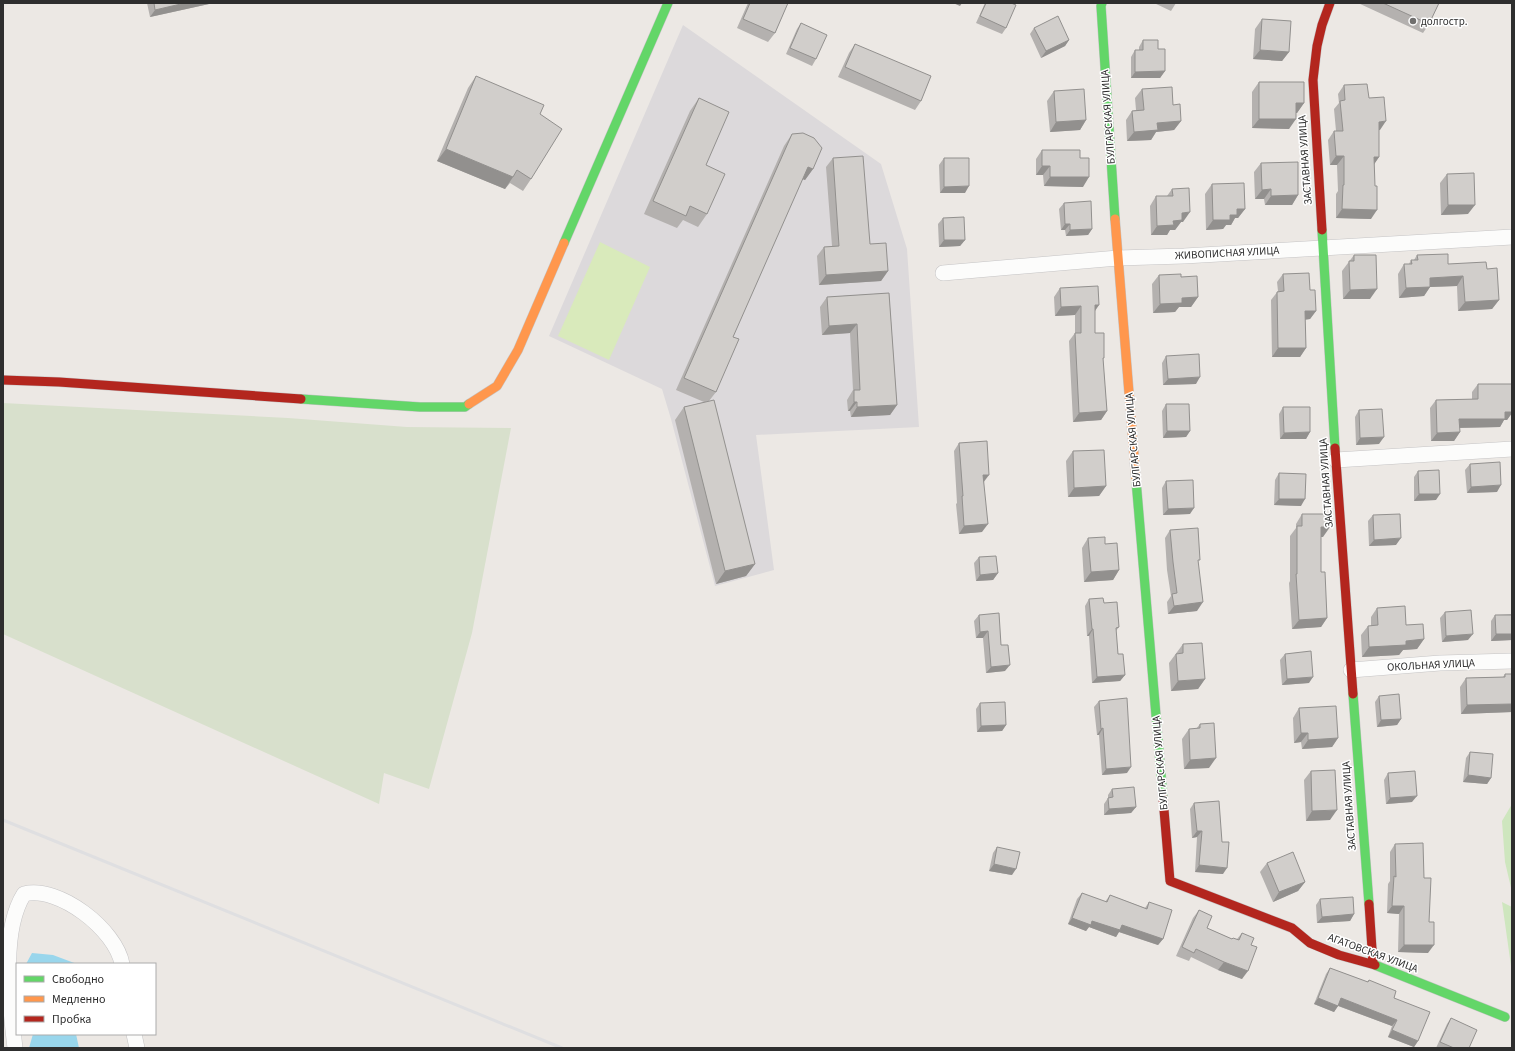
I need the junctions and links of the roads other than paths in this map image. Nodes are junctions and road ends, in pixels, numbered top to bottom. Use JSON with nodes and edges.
{"nodes":[{"id":1,"x":668,"y":3,"type":"edge"},
{"id":2,"x":1330,"y":3,"type":"edge"},
{"id":3,"x":1099,"y":4,"type":"edge"},
{"id":4,"x":1512,"y":237,"type":"edge"},
{"id":5,"x":1322,"y":247,"type":"junction"},
{"id":6,"x":1118,"y":258,"type":"junction"},
{"id":7,"x":943,"y":273,"type":"dead end"},
{"id":8,"x":3,"y":380,"type":"edge"},
{"id":9,"x":1512,"y":449,"type":"edge"},
{"id":10,"x":1336,"y":460,"type":"junction"},
{"id":11,"x":1512,"y":661,"type":"edge"},
{"id":12,"x":1351,"y":670,"type":"junction"},
{"id":13,"x":1170,"y":881,"type":"joint"},
{"id":14,"x":122,"y":963,"type":"edge"},
{"id":15,"x":1373,"y":964,"type":"junction"},
{"id":16,"x":1505,"y":1017,"type":"dead end"},
{"id":17,"x":134,"y":1035,"type":"edge"},
{"id":18,"x":15,"y":1048,"type":"edge"},
{"id":19,"x":137,"y":1048,"type":"edge"}],
"edges":[{"from":1,"to":8,"type":"street"},
{"from":2,"to":5,"type":"street","name":"ЗАСТАВНАЯ УЛИЦА"},
{"from":3,"to":6,"type":"street","name":"БУЛГАРСКАЯ УЛИЦА"},
{"from":4,"to":5,"type":"street","name":"ЖИВОПИСНАЯ УЛИЦА"},
{"from":5,"to":6,"type":"street","name":"ЖИВОПИСНАЯ УЛИЦА"},
{"from":5,"to":10,"type":"street","name":"ЗАСТАВНАЯ УЛИЦА"},
{"from":6,"to":7,"type":"street","name":"ЖИВОПИСНАЯ УЛИЦА"},
{"from":6,"to":13,"type":"street","name":"БУЛГАРСКАЯ УЛИЦА"},
{"from":9,"to":10,"type":"street"},
{"from":10,"to":12,"type":"street","name":"ЗАСТАВНАЯ УЛИЦА"},
{"from":11,"to":12,"type":"street","name":"ОКОЛЬНАЯ УЛИЦА"},
{"from":12,"to":15,"type":"street","name":"ЗАСТАВНАЯ УЛИЦА"},
{"from":13,"to":15,"type":"street","name":"АГАТОВСКАЯ УЛИЦА"},
{"from":14,"to":18,"type":"street"},
{"from":15,"to":16,"type":"street","name":"АГАТОВСКАЯ УЛИЦА"},
{"from":17,"to":19,"type":"street"}]}
